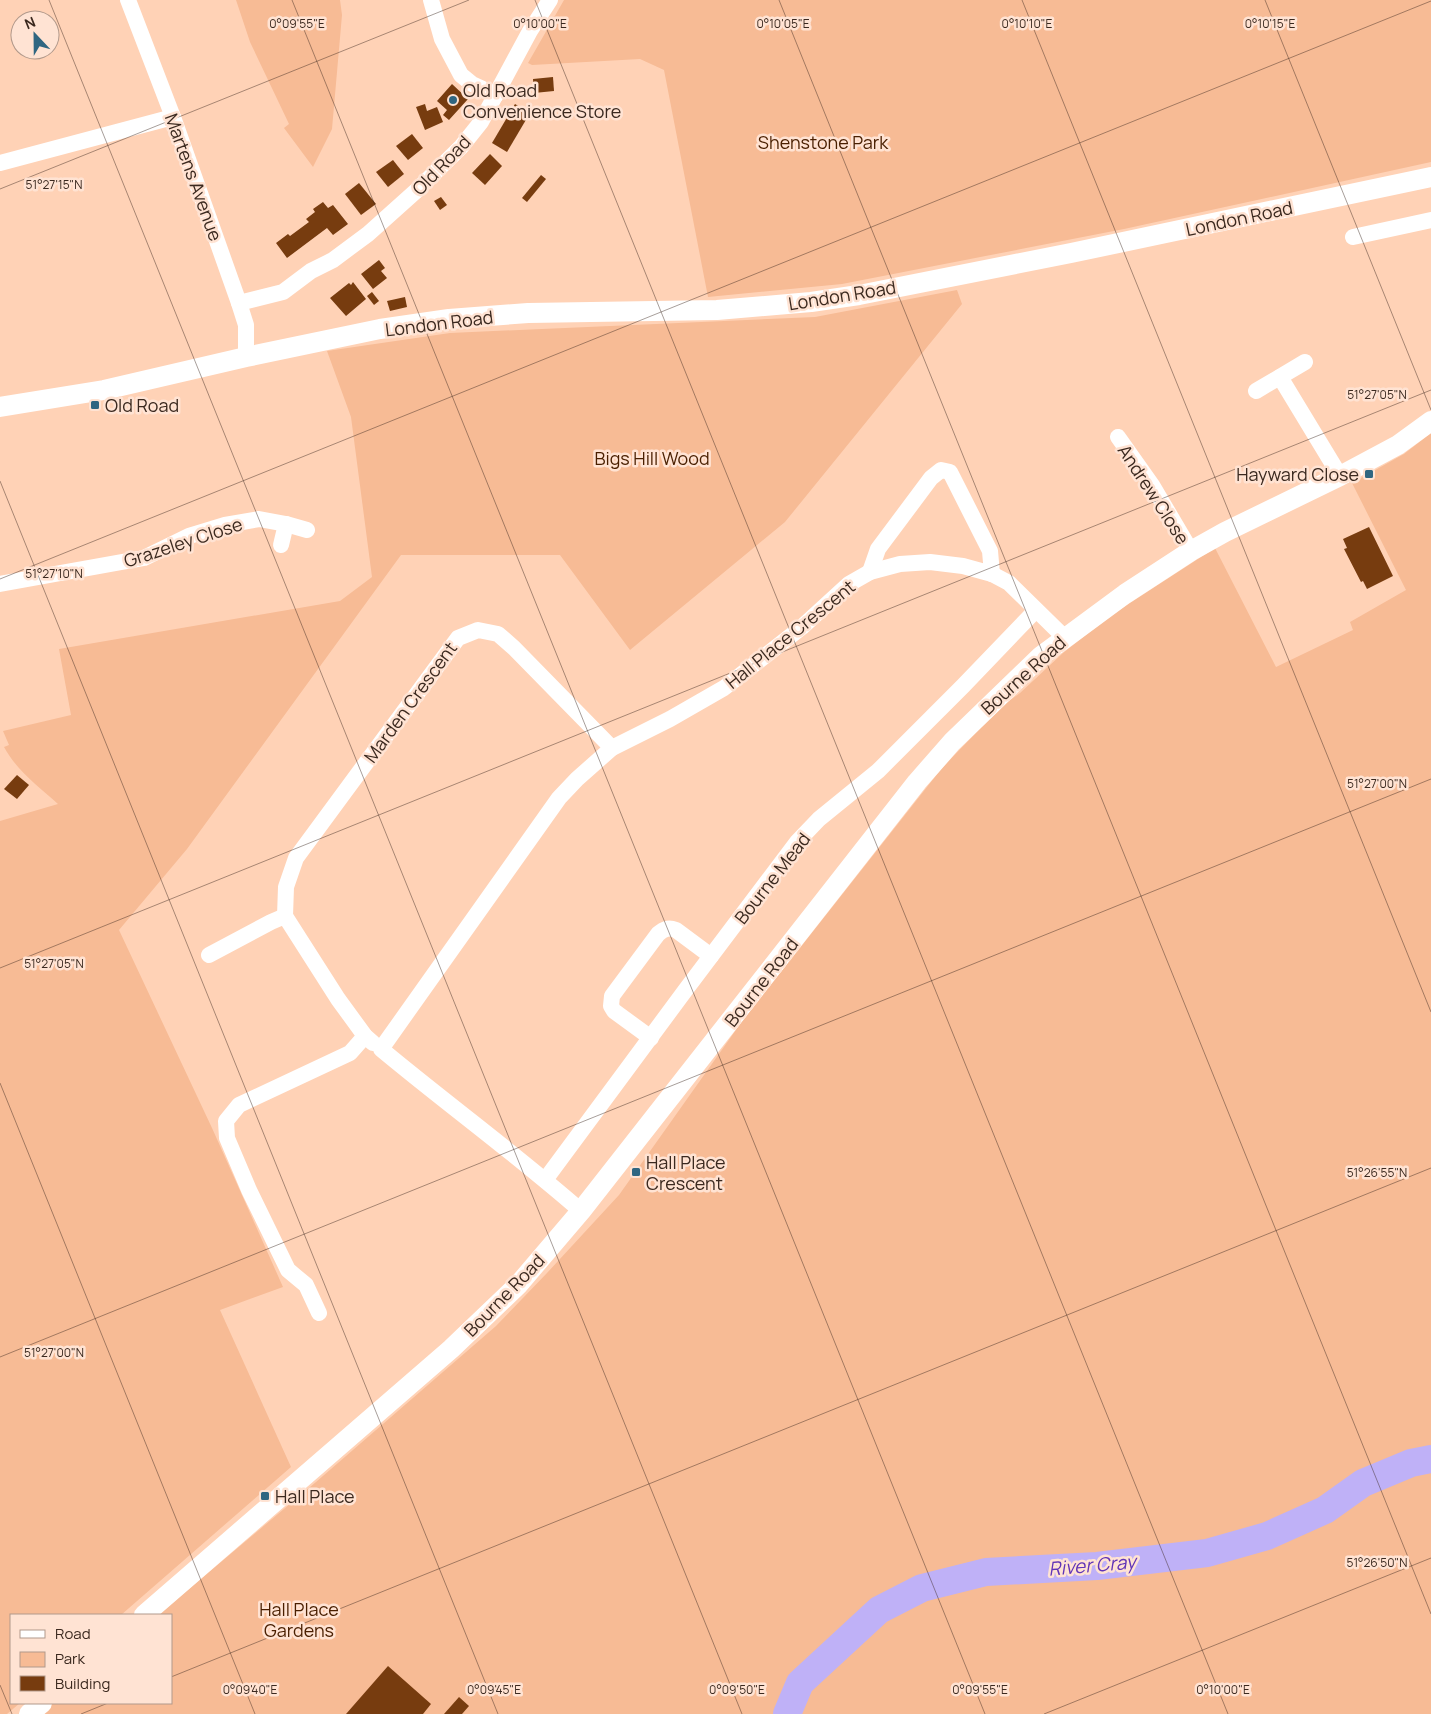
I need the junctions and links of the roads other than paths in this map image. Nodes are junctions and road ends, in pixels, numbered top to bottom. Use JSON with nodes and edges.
{"nodes":[{"id":1,"x":128,"y":0,"type":"edge"},
{"id":2,"x":550,"y":0,"type":"edge"},
{"id":3,"x":432,"y":5,"type":"edge"},
{"id":4,"x":496,"y":95,"type":"junction"},
{"id":5,"x":173,"y":117,"type":"junction"},
{"id":6,"x":0,"y":163,"type":"edge"},
{"id":7,"x":1431,"y":177,"type":"edge"},
{"id":8,"x":1431,"y":220,"type":"edge"},
{"id":9,"x":1353,"y":237,"type":"dead end"},
{"id":10,"x":239,"y":303,"type":"junction"},
{"id":11,"x":246,"y":357,"type":"junction"},
{"id":12,"x":1304,"y":362,"type":"dead end"},
{"id":13,"x":1280,"y":377,"type":"junction"},
{"id":14,"x":1256,"y":391,"type":"dead end"},
{"id":15,"x":0,"y":407,"type":"edge"},
{"id":16,"x":1431,"y":421,"type":"edge"},
{"id":17,"x":1118,"y":437,"type":"dead end"},
{"id":18,"x":1340,"y":476,"type":"junction"},
{"id":19,"x":286,"y":524,"type":"junction"},
{"id":20,"x":307,"y":530,"type":"dead end"},
{"id":21,"x":281,"y":545,"type":"dead end"},
{"id":22,"x":1191,"y":551,"type":"junction"},
{"id":23,"x":870,"y":572,"type":"junction"},
{"id":24,"x":992,"y":574,"type":"junction"},
{"id":25,"x":0,"y":584,"type":"edge"},
{"id":26,"x":1036,"y":610,"type":"junction"},
{"id":27,"x":1065,"y":638,"type":"junction"},
{"id":28,"x":612,"y":748,"type":"junction"},
{"id":29,"x":285,"y":916,"type":"junction"},
{"id":30,"x":209,"y":955,"type":"dead end"},
{"id":31,"x":712,"y":956,"type":"junction"},
{"id":32,"x":365,"y":1036,"type":"junction"},
{"id":33,"x":650,"y":1038,"type":"junction"},
{"id":34,"x":380,"y":1049,"type":"junction"},
{"id":35,"x":545,"y":1180,"type":"junction"},
{"id":36,"x":581,"y":1211,"type":"junction"},
{"id":37,"x":320,"y":1313,"type":"dead end"},
{"id":38,"x":145,"y":1614,"type":"edge"},
{"id":39,"x":41,"y":1704,"type":"edge"},
{"id":40,"x":30,"y":1714,"type":"edge"}],
"edges":[{"from":1,"to":5,"type":"street","name":"Martens Avenue"},
{"from":2,"to":4,"type":"street","name":"Old Road"},
{"from":3,"to":4,"type":"street"},
{"from":4,"to":10,"type":"street","name":"Old Road"},
{"from":5,"to":6,"type":"street"},
{"from":5,"to":10,"type":"street","name":"Martens Avenue"},
{"from":7,"to":11,"type":"main road","name":"London Road"},
{"from":8,"to":9,"type":"street"},
{"from":10,"to":11,"type":"street","name":"Martens Avenue"},
{"from":11,"to":15,"type":"main road","name":"London Road"},
{"from":12,"to":13,"type":"street"},
{"from":13,"to":14,"type":"street"},
{"from":13,"to":18,"type":"street"},
{"from":16,"to":18,"type":"main road","name":"Bourne Road"},
{"from":17,"to":22,"type":"street","name":"Andrew Close"},
{"from":18,"to":22,"type":"main road","name":"Bourne Road"},
{"from":19,"to":20,"type":"street","name":"Grazeley Close"},
{"from":19,"to":21,"type":"street"},
{"from":19,"to":25,"type":"street","name":"Grazeley Close"},
{"from":22,"to":27,"type":"main road","name":"Bourne Road"},
{"from":23,"to":24,"type":"street","name":"Hall Place Crescent"},
{"from":23,"to":24,"type":"street","name":"Hall Place Crescent"},
{"from":23,"to":28,"type":"street","name":"Hall Place Crescent"},
{"from":24,"to":26,"type":"street","name":"Hall Place Crescent"},
{"from":26,"to":27,"type":"street","name":"Hall Place Crescent"},
{"from":26,"to":31,"type":"street","name":"Bourne Mead"},
{"from":27,"to":36,"type":"main road","name":"Bourne Road"},
{"from":28,"to":29,"type":"street","name":"Marden Crescent"},
{"from":28,"to":34,"type":"street","name":"Hall Place Crescent"},
{"from":29,"to":30,"type":"street"},
{"from":29,"to":32,"type":"street"},
{"from":31,"to":33,"type":"street","name":"Bourne Mead"},
{"from":31,"to":33,"type":"street"},
{"from":32,"to":34,"type":"street"},
{"from":32,"to":37,"type":"street"},
{"from":33,"to":35,"type":"street","name":"Bourne Mead"},
{"from":34,"to":35,"type":"street"},
{"from":35,"to":36,"type":"street"},
{"from":36,"to":38,"type":"main road","name":"Bourne Road"},
{"from":39,"to":40,"type":"main road"}]}
